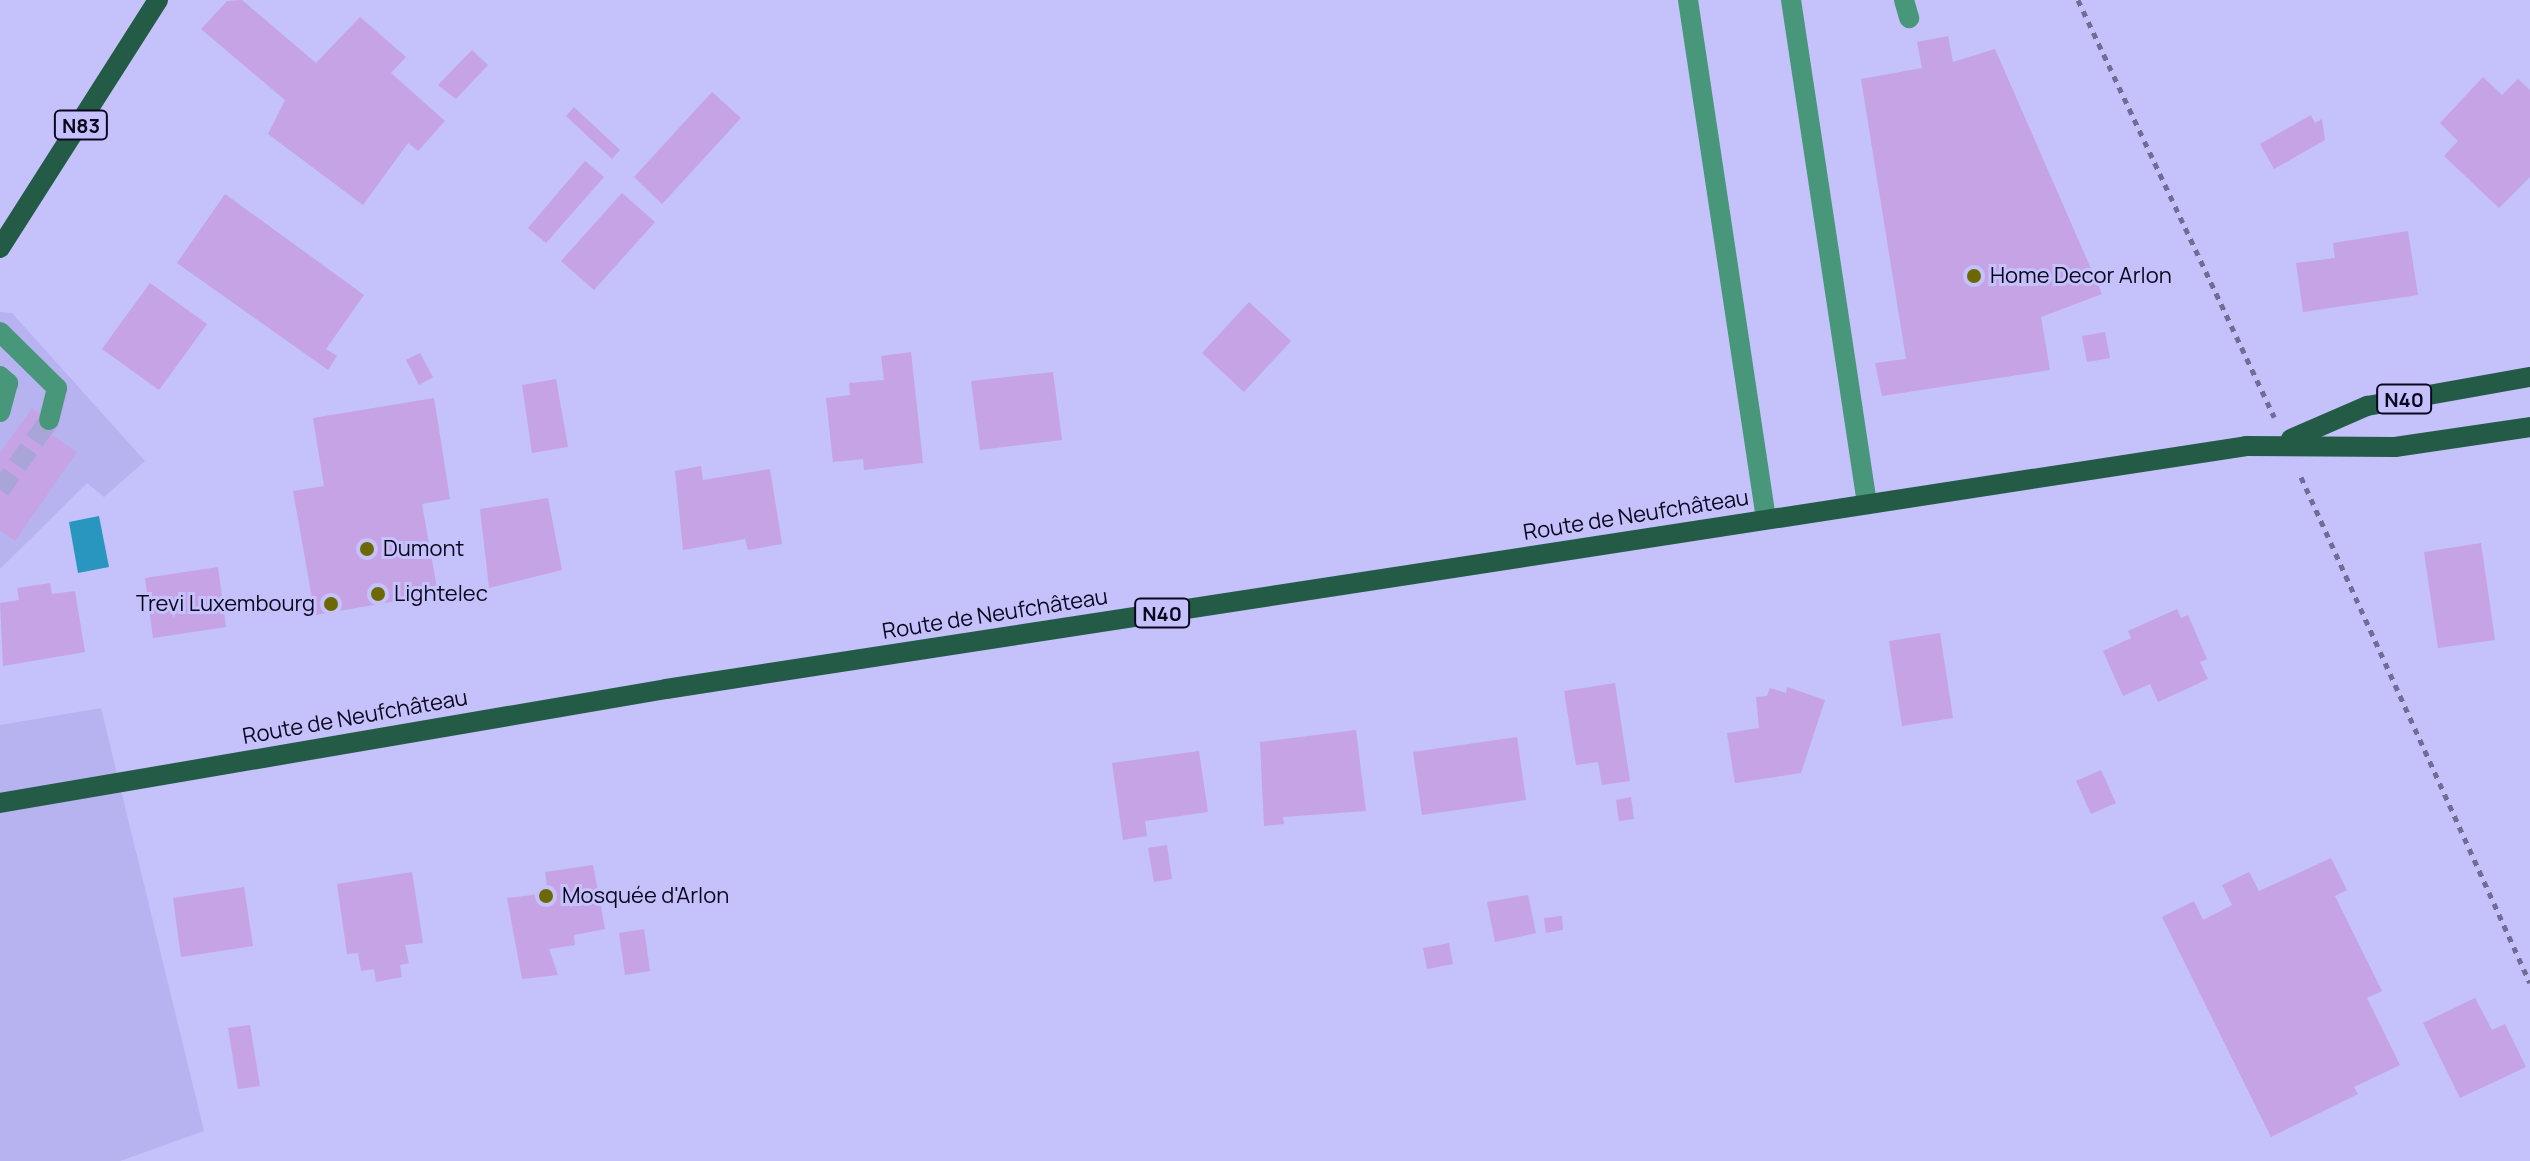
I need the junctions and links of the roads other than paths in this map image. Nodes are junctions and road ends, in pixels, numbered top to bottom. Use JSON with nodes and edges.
{"nodes":[{"id":1,"x":158,"y":0,"type":"edge"},
{"id":2,"x":1688,"y":0,"type":"edge"},
{"id":3,"x":1791,"y":0,"type":"edge"},
{"id":4,"x":0,"y":248,"type":"edge"},
{"id":5,"x":0,"y":332,"type":"edge"},
{"id":6,"x":0,"y":376,"type":"edge"},
{"id":7,"x":2530,"y":377,"type":"edge"},
{"id":8,"x":0,"y":412,"type":"edge"},
{"id":9,"x":49,"y":420,"type":"tunnel mouth"},
{"id":10,"x":2530,"y":427,"type":"edge"},
{"id":11,"x":2285,"y":441,"type":"junction"},
{"id":12,"x":1867,"y":504,"type":"junction"},
{"id":13,"x":1766,"y":519,"type":"junction"},
{"id":14,"x":0,"y":803,"type":"edge"}],
"edges":[{"from":1,"to":4,"type":"main road","number":"N83"},
{"from":2,"to":13,"type":"lane"},
{"from":3,"to":12,"type":"lane"},
{"from":5,"to":9,"type":"lane"},
{"from":6,"to":8,"type":"lane"},
{"from":7,"to":11,"type":"main road","name":"Route de Neufchâteau","number":"N40"},
{"from":10,"to":11,"type":"main road","name":"Route de Neufchâteau","number":"N40"},
{"from":11,"to":12,"type":"main road","name":"Route de Neufchâteau","number":"N40"},
{"from":12,"to":13,"type":"main road","name":"Route de Neufchâteau","number":"N40"},
{"from":13,"to":14,"type":"main road","name":"Route de Neufchâteau","number":"N40"}]}
